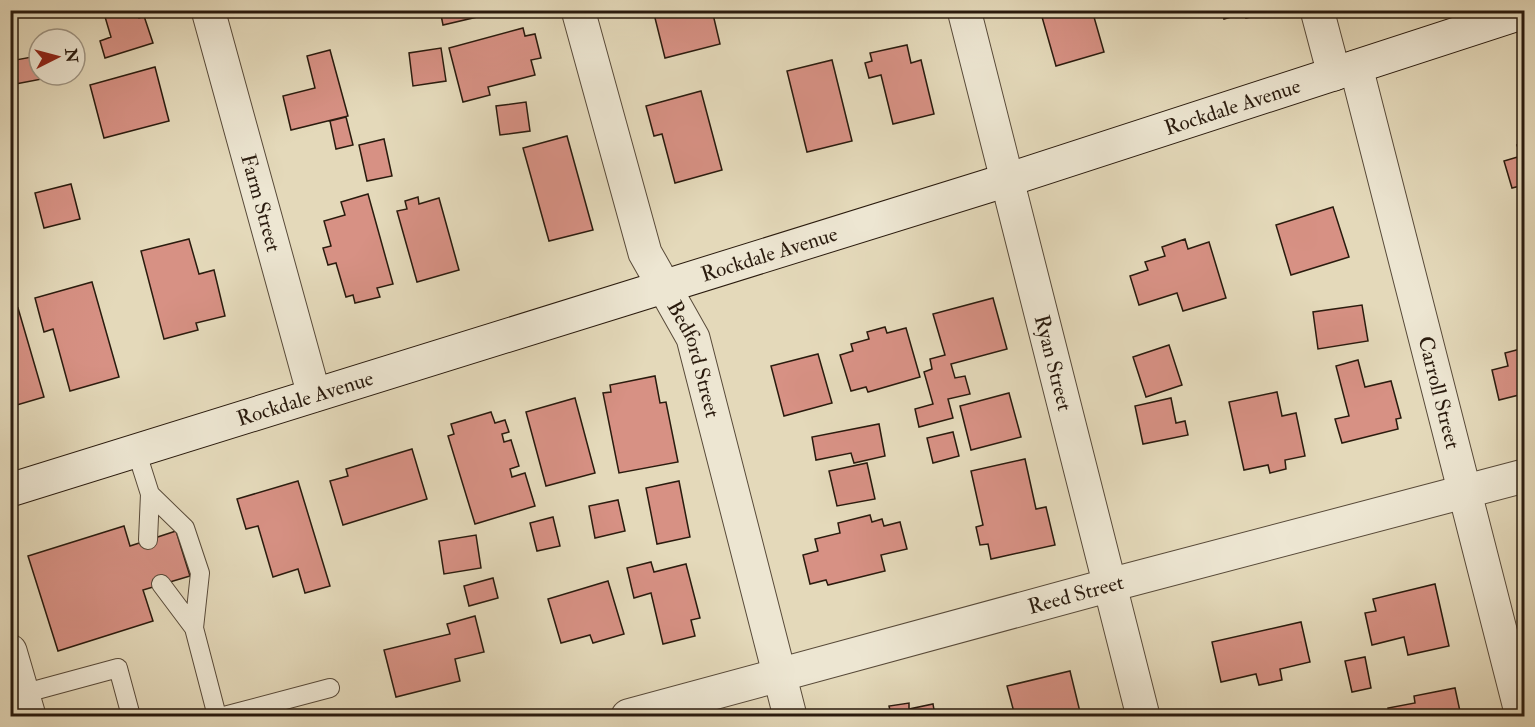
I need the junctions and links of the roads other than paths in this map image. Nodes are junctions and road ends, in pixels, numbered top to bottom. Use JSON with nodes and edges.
{"nodes":[{"id":1,"x":208,"y":10,"type":"edge"},
{"id":2,"x":578,"y":10,"type":"edge"},
{"id":3,"x":964,"y":10,"type":"edge"},
{"id":4,"x":1317,"y":10,"type":"edge"},
{"id":5,"x":1524,"y":12,"type":"edge"},
{"id":6,"x":1345,"y":71,"type":"junction"},
{"id":7,"x":1007,"y":180,"type":"junction"},
{"id":8,"x":666,"y":287,"type":"junction"},
{"id":9,"x":314,"y":395,"type":"junction"},
{"id":10,"x":135,"y":450,"type":"junction"},
{"id":11,"x":1524,"y":476,"type":"edge"},
{"id":12,"x":10,"y":490,"type":"edge"},
{"id":13,"x":1464,"y":492,"type":"junction"},
{"id":14,"x":150,"y":494,"type":"junction"},
{"id":15,"x":148,"y":540,"type":"dead end"},
{"id":16,"x":161,"y":584,"type":"dead end"},
{"id":17,"x":1110,"y":585,"type":"junction"},
{"id":18,"x":194,"y":628,"type":"junction"},
{"id":19,"x":780,"y":676,"type":"junction"},
{"id":20,"x":17,"y":679,"type":"edge"},
{"id":21,"x":330,"y":688,"type":"dead end"},
{"id":22,"x":131,"y":717,"type":"edge"},
{"id":23,"x":217,"y":717,"type":"edge"},
{"id":24,"x":224,"y":717,"type":"edge"},
{"id":25,"x":628,"y":717,"type":"edge"},
{"id":26,"x":790,"y":717,"type":"edge"},
{"id":27,"x":1143,"y":717,"type":"edge"},
{"id":28,"x":1522,"y":717,"type":"edge"}],
"edges":[{"from":1,"to":9,"type":"street","name":"Farm Street"},
{"from":2,"to":8,"type":"street","name":"Bedford Street"},
{"from":3,"to":7,"type":"street","name":"Ryan Street"},
{"from":4,"to":6,"type":"street","name":"Carroll Street"},
{"from":5,"to":6,"type":"street","name":"Rockdale Avenue"},
{"from":6,"to":7,"type":"street","name":"Rockdale Avenue"},
{"from":6,"to":13,"type":"street","name":"Carroll Street"},
{"from":7,"to":8,"type":"street","name":"Rockdale Avenue"},
{"from":7,"to":17,"type":"street","name":"Ryan Street"},
{"from":8,"to":9,"type":"street","name":"Rockdale Avenue"},
{"from":8,"to":19,"type":"street","name":"Bedford Street"},
{"from":9,"to":10,"type":"street","name":"Rockdale Avenue"},
{"from":10,"to":12,"type":"street","name":"Rockdale Avenue"},
{"from":10,"to":14,"type":"lane"},
{"from":11,"to":13,"type":"street","name":"Reed Street"},
{"from":13,"to":17,"type":"street","name":"Reed Street"},
{"from":13,"to":28,"type":"street","name":"Carroll Street"},
{"from":14,"to":15,"type":"lane"},
{"from":14,"to":18,"type":"lane"},
{"from":16,"to":18,"type":"lane"},
{"from":17,"to":19,"type":"street","name":"Reed Street"},
{"from":17,"to":27,"type":"street","name":"Ryan Street"},
{"from":18,"to":23,"type":"lane"},
{"from":19,"to":25,"type":"street","name":"Reed Street"},
{"from":19,"to":26,"type":"street","name":"Bedford Street"},
{"from":20,"to":22,"type":"lane"},
{"from":21,"to":24,"type":"lane"}]}
